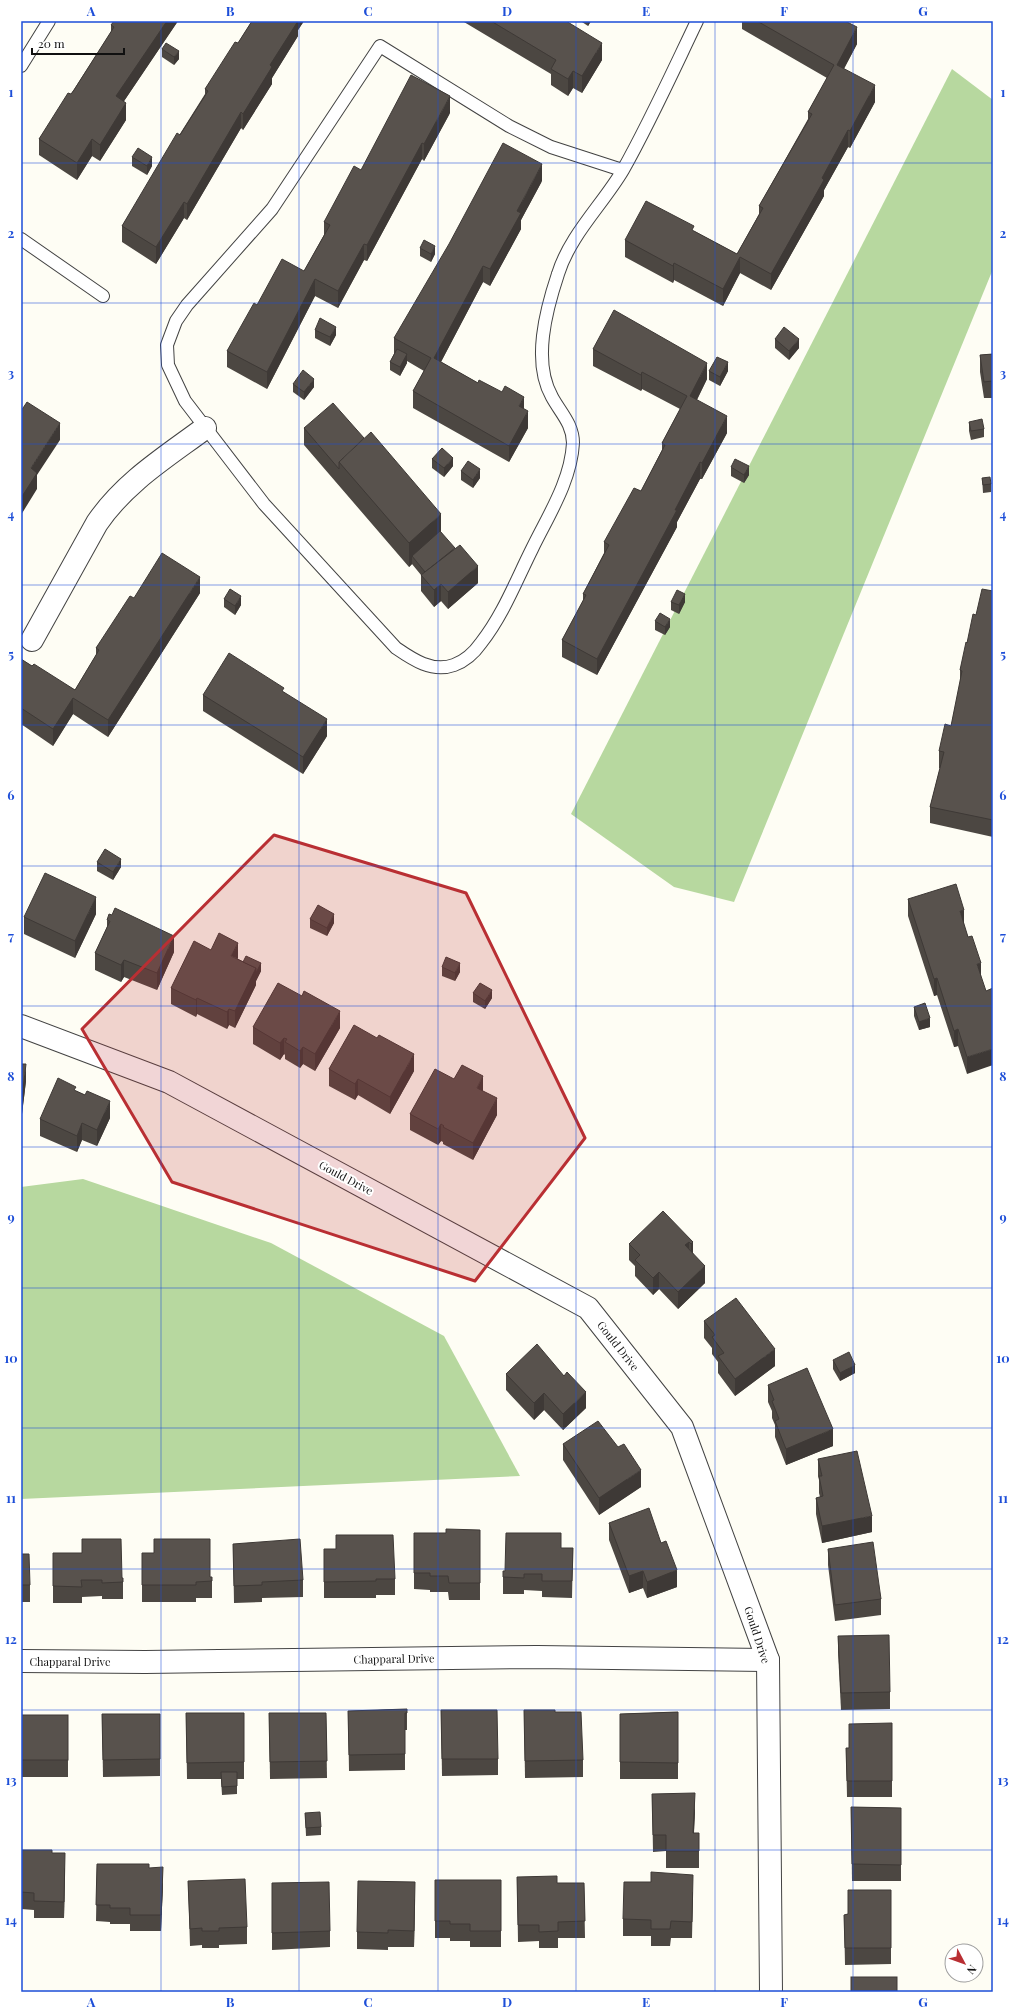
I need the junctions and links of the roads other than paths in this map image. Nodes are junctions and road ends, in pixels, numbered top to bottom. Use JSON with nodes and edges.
{"nodes":[{"id":1,"x":48,"y":21,"type":"edge"},
{"id":2,"x":697,"y":21,"type":"edge"},
{"id":3,"x":21,"y":66,"type":"edge"},
{"id":4,"x":622,"y":170,"type":"junction"},
{"id":5,"x":21,"y":239,"type":"edge"},
{"id":6,"x":103,"y":296,"type":"dead end"},
{"id":7,"x":205,"y":428,"type":"junction"},
{"id":8,"x":32,"y":640,"type":"dead end"},
{"id":9,"x":21,"y":1026,"type":"edge"},
{"id":10,"x":768,"y":1660,"type":"junction"},
{"id":11,"x":21,"y":1661,"type":"edge"},
{"id":12,"x":771,"y":1992,"type":"edge"}],
"edges":[{"from":1,"to":3,"type":"lane"},
{"from":2,"to":4,"type":"lane"},
{"from":4,"to":7,"type":"lane"},
{"from":4,"to":7,"type":"lane"},
{"from":5,"to":6,"type":"lane"},
{"from":7,"to":8,"type":"street"},
{"from":9,"to":10,"type":"street","name":"Gould Drive"},
{"from":10,"to":11,"type":"street","name":"Chapparal Drive"},
{"from":10,"to":12,"type":"street","name":"Gould Drive"}]}
